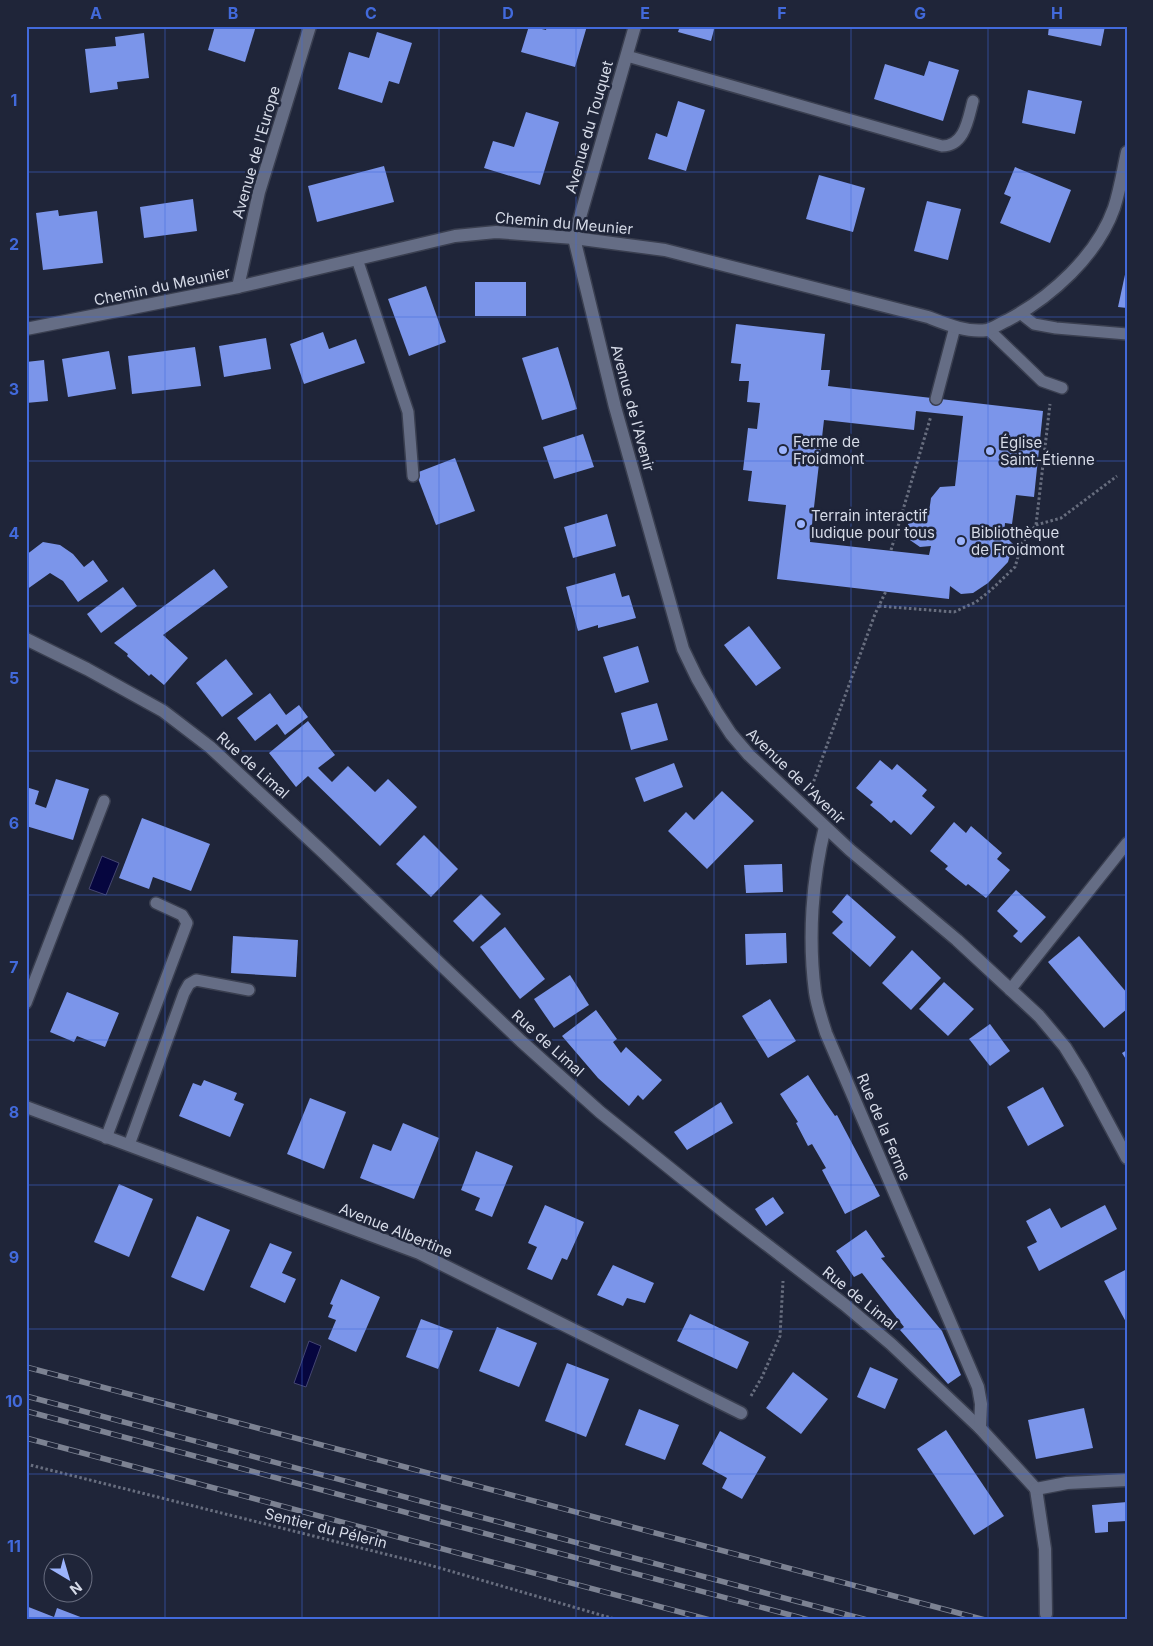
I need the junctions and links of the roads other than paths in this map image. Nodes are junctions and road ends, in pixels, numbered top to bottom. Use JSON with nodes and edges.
{"nodes":[{"id":1,"x":310,"y":26,"type":"edge"},
{"id":2,"x":635,"y":26,"type":"edge"},
{"id":3,"x":626,"y":56,"type":"junction"},
{"id":4,"x":973,"y":101,"type":"dead end"},
{"id":5,"x":1127,"y":152,"type":"edge"},
{"id":6,"x":574,"y":238,"type":"junction"},
{"id":7,"x":357,"y":259,"type":"junction"},
{"id":8,"x":238,"y":287,"type":"junction"},
{"id":9,"x":1020,"y":313,"type":"junction"},
{"id":10,"x":955,"y":327,"type":"junction"},
{"id":11,"x":26,"y":330,"type":"edge"},
{"id":12,"x":989,"y":330,"type":"junction"},
{"id":13,"x":1127,"y":334,"type":"edge"},
{"id":14,"x":1057,"y":387,"type":"road end"},
{"id":15,"x":936,"y":399,"type":"dead end"},
{"id":16,"x":413,"y":476,"type":"dead end"},
{"id":17,"x":26,"y":639,"type":"edge"},
{"id":18,"x":104,"y":801,"type":"dead end"},
{"id":19,"x":825,"y":827,"type":"junction"},
{"id":20,"x":1127,"y":844,"type":"edge"},
{"id":21,"x":156,"y":903,"type":"dead end"},
{"id":22,"x":249,"y":990,"type":"dead end"},
{"id":23,"x":1010,"y":990,"type":"junction"},
{"id":24,"x":26,"y":1003,"type":"edge"},
{"id":25,"x":26,"y":1107,"type":"edge"},
{"id":26,"x":106,"y":1138,"type":"junction"},
{"id":27,"x":129,"y":1145,"type":"junction"},
{"id":28,"x":1127,"y":1158,"type":"edge"},
{"id":29,"x":741,"y":1413,"type":"dead end"},
{"id":30,"x":980,"y":1428,"type":"junction"},
{"id":31,"x":1127,"y":1480,"type":"edge"},
{"id":32,"x":1036,"y":1489,"type":"junction"},
{"id":33,"x":1046,"y":1614,"type":"dead end"}],
"edges":[{"from":1,"to":8,"type":"street","name":"Avenue de l'Europe"},
{"from":2,"to":3,"type":"street","name":"Avenue du Touquet"},
{"from":3,"to":4,"type":"lane"},
{"from":3,"to":6,"type":"street","name":"Avenue du Touquet"},
{"from":5,"to":9,"type":"street"},
{"from":6,"to":7,"type":"street","name":"Chemin du Meunier"},
{"from":6,"to":10,"type":"street","name":"Chemin du Meunier"},
{"from":6,"to":19,"type":"street","name":"Avenue de l'Avenir"},
{"from":7,"to":8,"type":"street","name":"Chemin du Meunier"},
{"from":7,"to":16,"type":"lane"},
{"from":8,"to":11,"type":"street","name":"Chemin du Meunier"},
{"from":9,"to":12,"type":"street"},
{"from":9,"to":13,"type":"lane"},
{"from":10,"to":12,"type":"street","name":"Chemin du Meunier"},
{"from":10,"to":15,"type":"lane"},
{"from":12,"to":14,"type":"lane"},
{"from":17,"to":30,"type":"street","name":"Rue de Limal"},
{"from":18,"to":24,"type":"lane"},
{"from":19,"to":23,"type":"street","name":"Avenue de l'Avenir"},
{"from":19,"to":30,"type":"street","name":"Rue de la Ferme"},
{"from":20,"to":23,"type":"lane"},
{"from":21,"to":26,"type":"lane"},
{"from":22,"to":27,"type":"lane"},
{"from":23,"to":28,"type":"street","name":"Avenue de l'Avenir"},
{"from":25,"to":26,"type":"street","name":"Avenue Albertine"},
{"from":26,"to":27,"type":"street","name":"Avenue Albertine"},
{"from":27,"to":29,"type":"street","name":"Avenue Albertine"},
{"from":30,"to":32,"type":"street","name":"Rue de Limal"},
{"from":31,"to":32,"type":"street"},
{"from":32,"to":33,"type":"street"}]}
